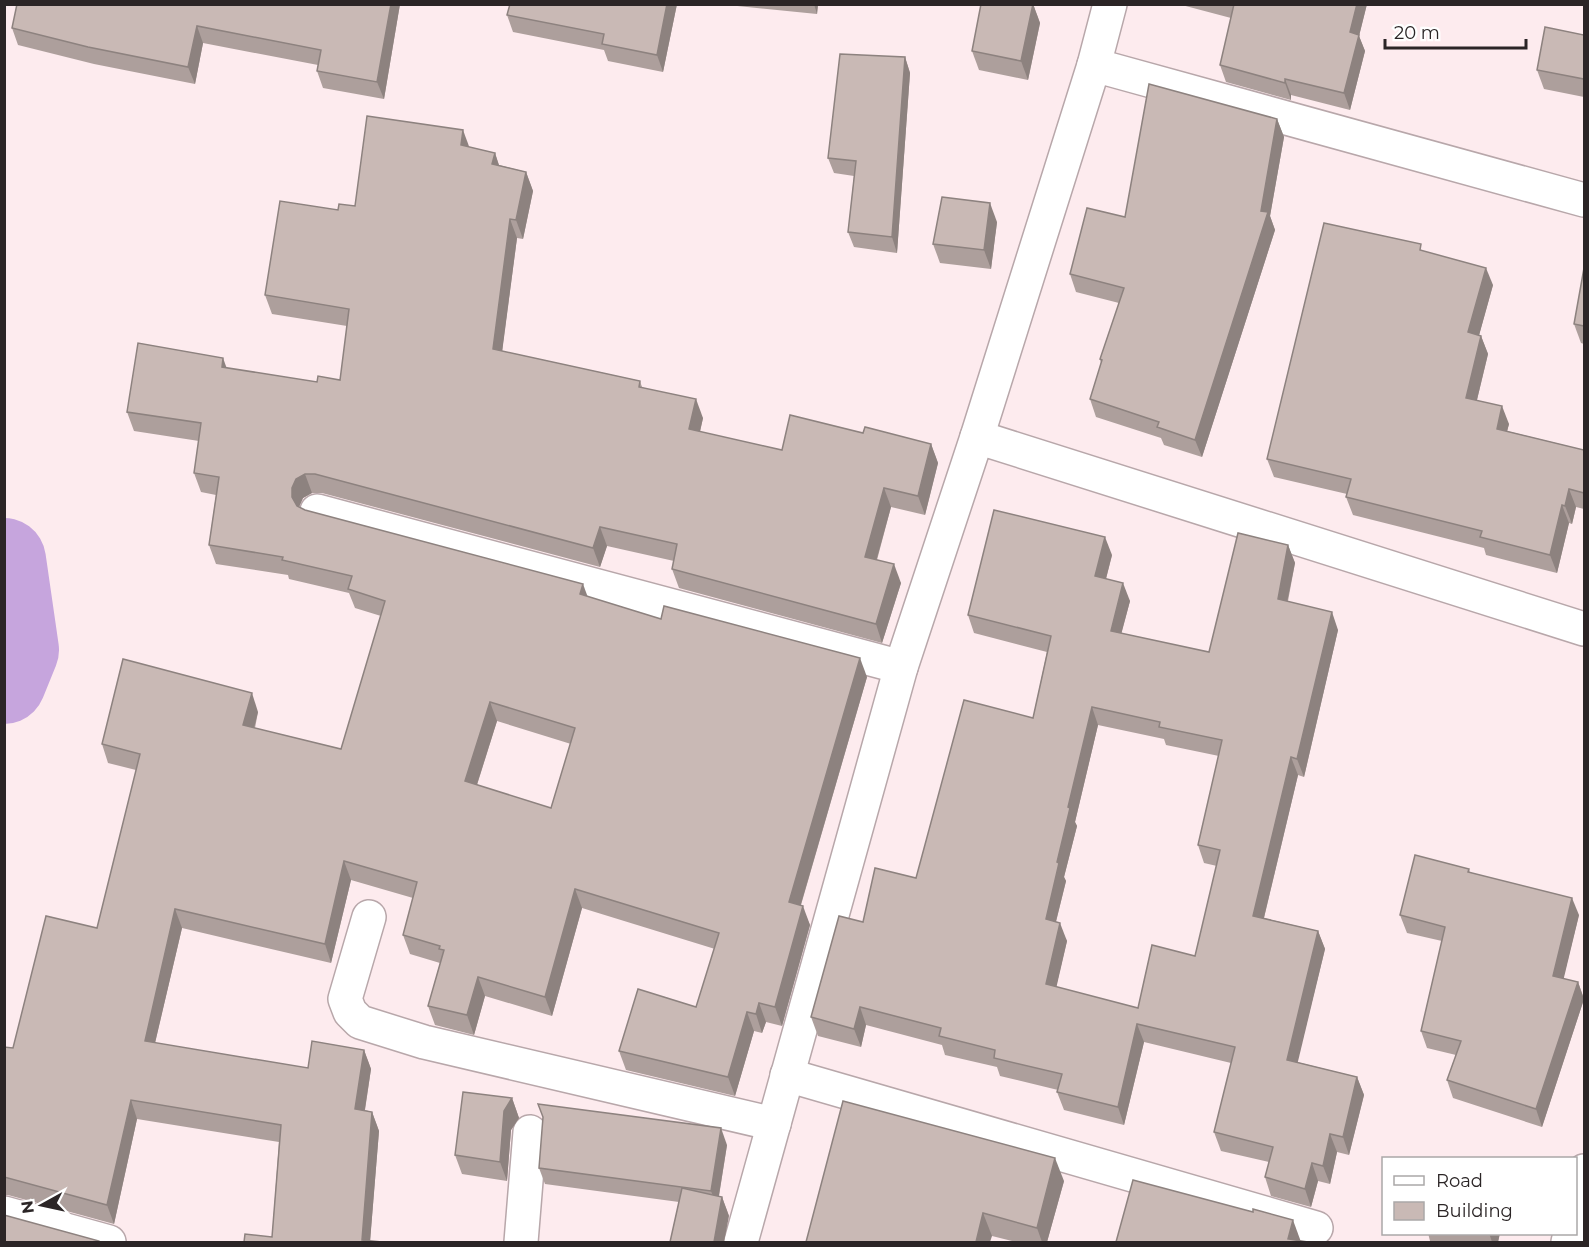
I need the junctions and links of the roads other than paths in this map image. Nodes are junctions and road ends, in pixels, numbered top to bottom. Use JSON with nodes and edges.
{"nodes":[{"id":1,"x":1110,"y":4,"type":"edge"},
{"id":2,"x":1094,"y":65,"type":"junction"},
{"id":3,"x":1584,"y":200,"type":"edge"},
{"id":4,"x":977,"y":437,"type":"junction"},
{"id":5,"x":317,"y":511,"type":"edge"},
{"id":6,"x":1584,"y":629,"type":"edge"},
{"id":7,"x":901,"y":666,"type":"junction"},
{"id":8,"x":369,"y":917,"type":"dead end"},
{"id":9,"x":787,"y":1075,"type":"junction"},
{"id":10,"x":774,"y":1124,"type":"junction"},
{"id":11,"x":530,"y":1132,"type":"dead end"},
{"id":12,"x":1584,"y":1172,"type":"edge"},
{"id":13,"x":1577,"y":1202,"type":"edge"},
{"id":14,"x":4,"y":1214,"type":"edge"},
{"id":15,"x":1316,"y":1228,"type":"dead end"},
{"id":16,"x":109,"y":1242,"type":"edge"},
{"id":17,"x":521,"y":1242,"type":"edge"},
{"id":18,"x":741,"y":1242,"type":"edge"}],
"edges":[{"from":1,"to":2,"type":"street"},
{"from":2,"to":3,"type":"street"},
{"from":2,"to":4,"type":"street"},
{"from":4,"to":6,"type":"street"},
{"from":4,"to":7,"type":"street"},
{"from":5,"to":7,"type":"street"},
{"from":7,"to":9,"type":"street"},
{"from":8,"to":10,"type":"street"},
{"from":9,"to":10,"type":"street"},
{"from":9,"to":15,"type":"street"},
{"from":10,"to":18,"type":"street"},
{"from":11,"to":17,"type":"street"},
{"from":12,"to":13,"type":"street"},
{"from":14,"to":16,"type":"street"}]}
